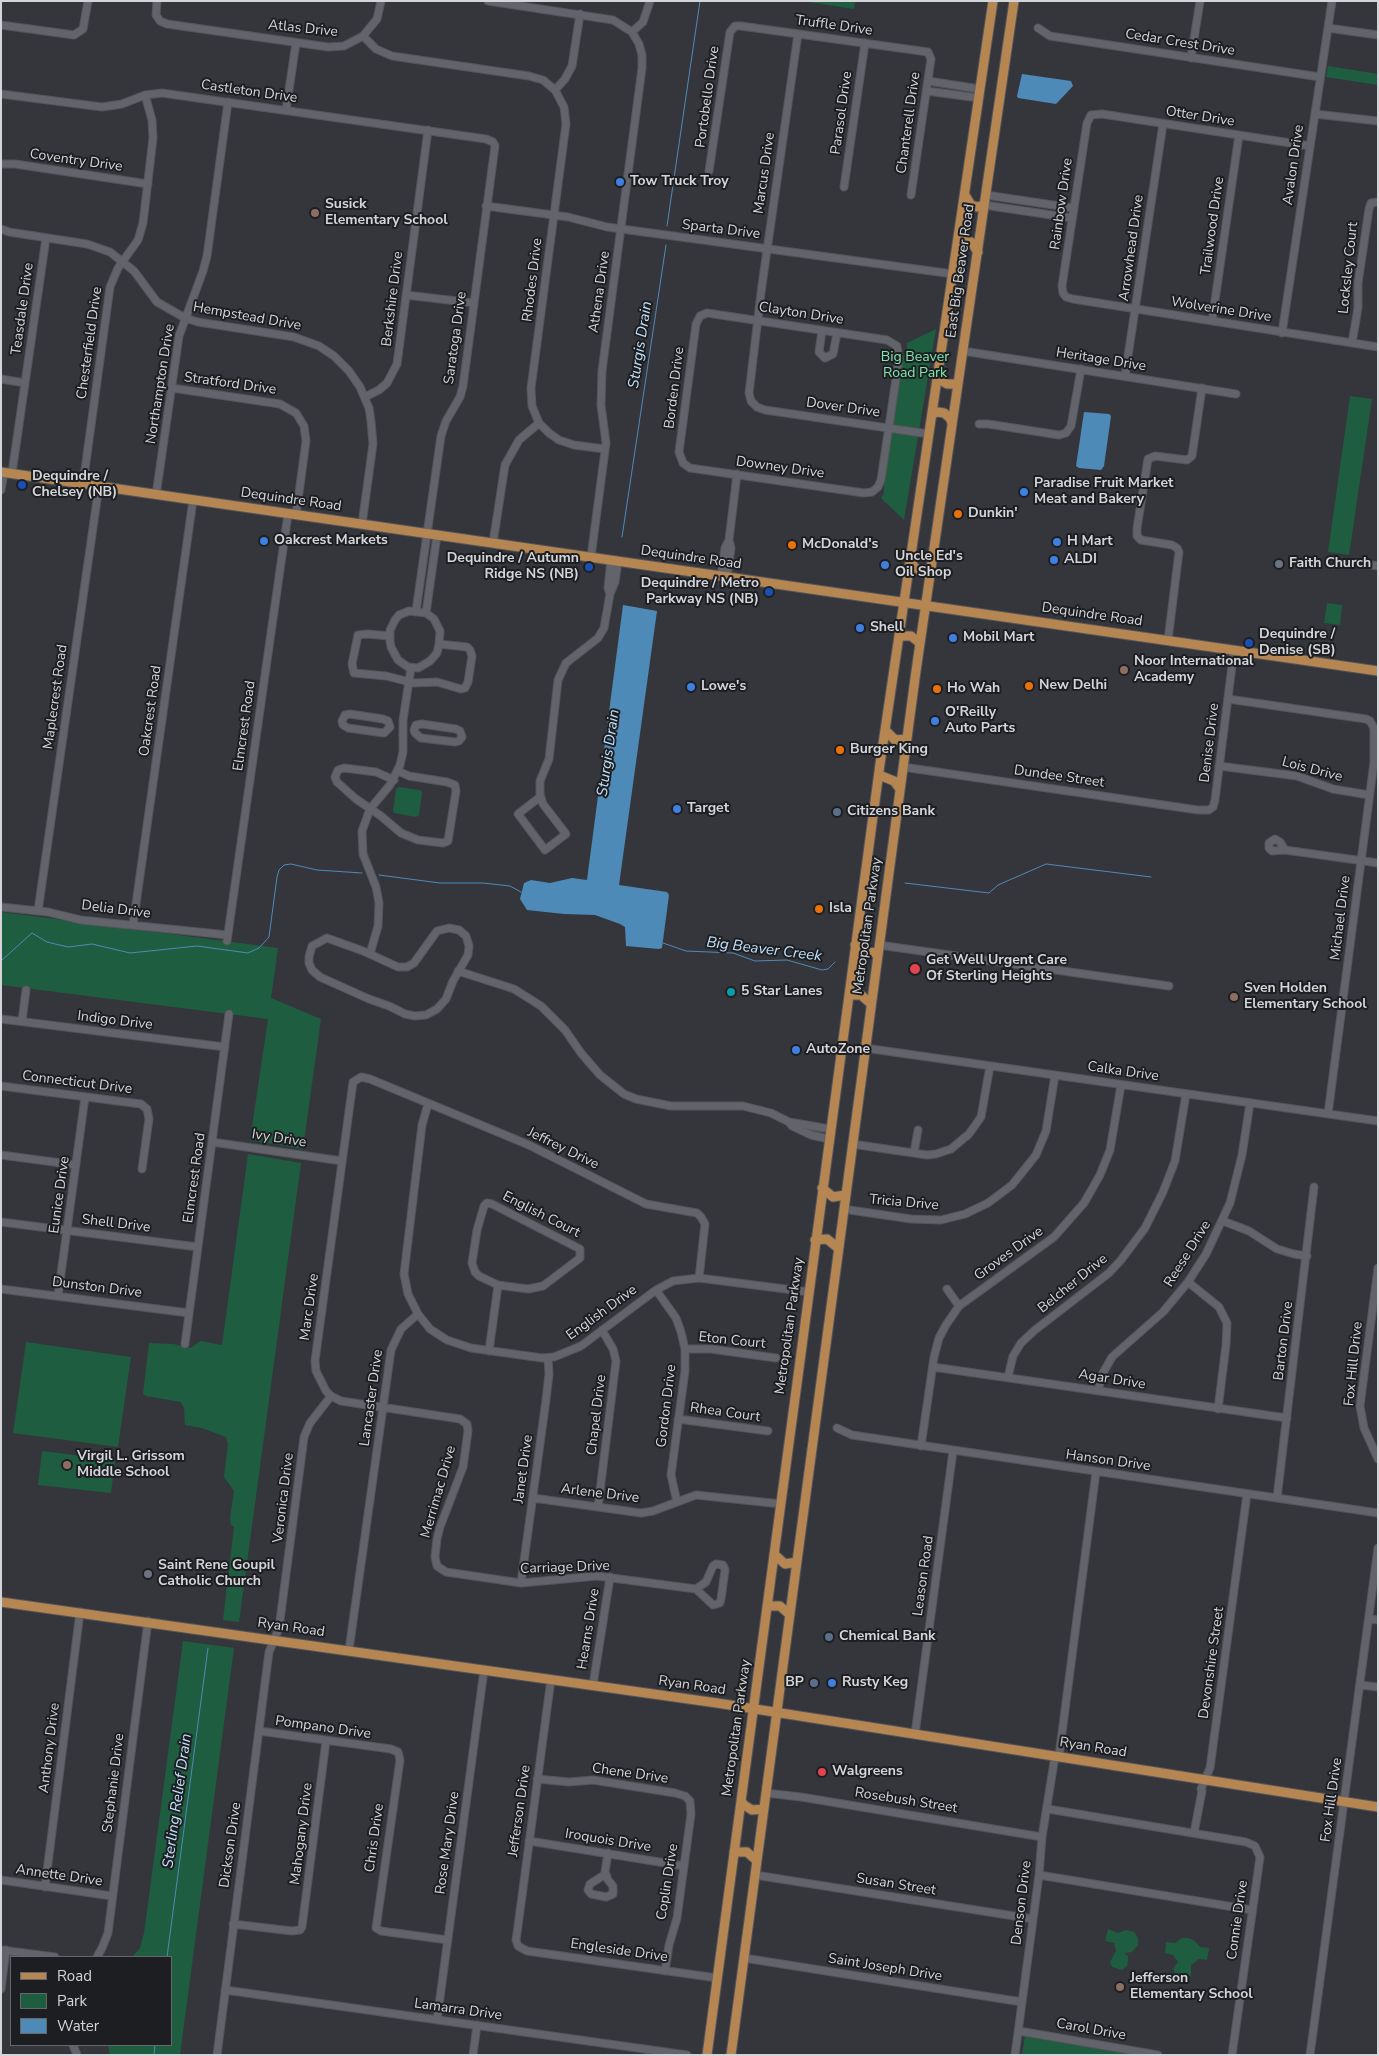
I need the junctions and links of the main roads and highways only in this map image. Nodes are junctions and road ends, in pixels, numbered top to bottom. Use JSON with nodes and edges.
{"nodes":[{"id":1,"x":993,"y":1,"type":"edge"},
{"id":2,"x":1014,"y":1,"type":"edge"},
{"id":3,"x":965,"y":195,"type":"junction"},
{"id":4,"x":984,"y":206,"type":"junction"},
{"id":5,"x":958,"y":241,"type":"junction"},
{"id":6,"x":978,"y":252,"type":"junction"},
{"id":7,"x":938,"y":374,"type":"junction"},
{"id":8,"x":958,"y":384,"type":"junction"},
{"id":9,"x":932,"y":414,"type":"junction"},
{"id":10,"x":952,"y":423,"type":"junction"},
{"id":11,"x":6,"y":473,"type":"edge"},
{"id":12,"x":911,"y":559,"type":"junction"},
{"id":13,"x":931,"y":569,"type":"junction"},
{"id":14,"x":905,"y":602,"type":"junction"},
{"id":15,"x":926,"y":605,"type":"junction"},
{"id":16,"x":900,"y":636,"type":"junction"},
{"id":17,"x":920,"y":643,"type":"junction"},
{"id":18,"x":1378,"y":671,"type":"edge"},
{"id":19,"x":885,"y":730,"type":"junction"},
{"id":20,"x":907,"y":739,"type":"junction"},
{"id":21,"x":879,"y":775,"type":"junction"},
{"id":22,"x":900,"y":789,"type":"junction"},
{"id":23,"x":855,"y":945,"type":"junction"},
{"id":24,"x":879,"y":948,"type":"junction"},
{"id":25,"x":848,"y":995,"type":"junction"},
{"id":26,"x":871,"y":1004,"type":"junction"},
{"id":27,"x":822,"y":1188,"type":"junction"},
{"id":28,"x":845,"y":1195,"type":"junction"},
{"id":29,"x":816,"y":1240,"type":"junction"},
{"id":30,"x":838,"y":1248,"type":"junction"},
{"id":31,"x":774,"y":1554,"type":"junction"},
{"id":32,"x":797,"y":1562,"type":"junction"},
{"id":33,"x":1,"y":1602,"type":"edge"},
{"id":34,"x":767,"y":1606,"type":"junction"},
{"id":35,"x":790,"y":1614,"type":"junction"},
{"id":36,"x":754,"y":1708,"type":"junction"},
{"id":37,"x":777,"y":1712,"type":"junction"},
{"id":38,"x":741,"y":1800,"type":"junction"},
{"id":39,"x":1378,"y":1807,"type":"edge"},
{"id":40,"x":764,"y":1809,"type":"junction"},
{"id":41,"x":734,"y":1852,"type":"junction"},
{"id":42,"x":757,"y":1861,"type":"junction"},
{"id":43,"x":707,"y":2055,"type":"edge"},
{"id":44,"x":731,"y":2055,"type":"edge"}],
"edges":[{"from":1,"to":3,"type":"main road","name":"East Big Beaver Road"},
{"from":2,"to":4,"type":"main road","name":"East Big Beaver Road"},
{"from":3,"to":4,"type":"main road"},
{"from":3,"to":5,"type":"main road","name":"East Big Beaver Road"},
{"from":4,"to":6,"type":"main road","name":"East Big Beaver Road"},
{"from":5,"to":6,"type":"main road"},
{"from":5,"to":7,"type":"main road","name":"East Big Beaver Road"},
{"from":6,"to":8,"type":"main road","name":"East Big Beaver Road"},
{"from":7,"to":8,"type":"main road"},
{"from":7,"to":9,"type":"main road","name":"East Big Beaver Road"},
{"from":8,"to":10,"type":"main road","name":"East Big Beaver Road"},
{"from":9,"to":10,"type":"main road"},
{"from":9,"to":12,"type":"main road","name":"East Big Beaver Road"},
{"from":10,"to":13,"type":"main road","name":"East Big Beaver Road"},
{"from":11,"to":14,"type":"main road","name":"Dequindre Road"},
{"from":12,"to":13,"type":"main road"},
{"from":12,"to":14,"type":"main road","name":"East Big Beaver Road"},
{"from":13,"to":15,"type":"main road","name":"East Big Beaver Road"},
{"from":14,"to":15,"type":"main road","name":"Dequindre Road"},
{"from":14,"to":16,"type":"main road","name":"Metropolitan Parkway"},
{"from":15,"to":17,"type":"main road","name":"Metropolitan Parkway"},
{"from":15,"to":18,"type":"main road","name":"Dequindre Road"},
{"from":16,"to":17,"type":"main road"},
{"from":16,"to":19,"type":"main road","name":"Metropolitan Parkway"},
{"from":17,"to":20,"type":"main road","name":"Metropolitan Parkway"},
{"from":19,"to":20,"type":"main road"},
{"from":19,"to":21,"type":"main road","name":"Metropolitan Parkway"},
{"from":20,"to":22,"type":"main road","name":"Metropolitan Parkway"},
{"from":21,"to":22,"type":"main road"},
{"from":21,"to":23,"type":"main road","name":"Metropolitan Parkway"},
{"from":22,"to":24,"type":"main road","name":"Metropolitan Parkway"},
{"from":23,"to":24,"type":"main road"},
{"from":23,"to":25,"type":"main road","name":"Metropolitan Parkway"},
{"from":24,"to":26,"type":"main road","name":"Metropolitan Parkway"},
{"from":25,"to":26,"type":"main road"},
{"from":25,"to":27,"type":"main road","name":"Metropolitan Parkway"},
{"from":26,"to":28,"type":"main road","name":"Metropolitan Parkway"},
{"from":27,"to":28,"type":"main road"},
{"from":27,"to":29,"type":"main road","name":"Metropolitan Parkway"},
{"from":28,"to":30,"type":"main road","name":"Metropolitan Parkway"},
{"from":29,"to":30,"type":"main road"},
{"from":29,"to":31,"type":"main road","name":"Metropolitan Parkway"},
{"from":30,"to":32,"type":"main road","name":"Metropolitan Parkway"},
{"from":31,"to":32,"type":"main road"},
{"from":31,"to":34,"type":"main road","name":"Metropolitan Parkway"},
{"from":32,"to":35,"type":"main road","name":"Metropolitan Parkway"},
{"from":33,"to":36,"type":"main road","name":"Ryan Road"},
{"from":34,"to":35,"type":"main road"},
{"from":34,"to":36,"type":"main road","name":"Metropolitan Parkway"},
{"from":35,"to":37,"type":"main road","name":"Metropolitan Parkway"},
{"from":36,"to":37,"type":"main road","name":"Ryan Road"},
{"from":36,"to":38,"type":"main road","name":"Metropolitan Parkway"},
{"from":37,"to":39,"type":"main road","name":"Ryan Road"},
{"from":37,"to":40,"type":"main road","name":"Metropolitan Parkway"},
{"from":38,"to":40,"type":"main road"},
{"from":38,"to":41,"type":"main road","name":"Metropolitan Parkway"},
{"from":40,"to":42,"type":"main road","name":"Metropolitan Parkway"},
{"from":41,"to":42,"type":"main road"},
{"from":41,"to":43,"type":"main road","name":"Metropolitan Parkway"},
{"from":42,"to":44,"type":"main road","name":"Metropolitan Parkway"}]}
